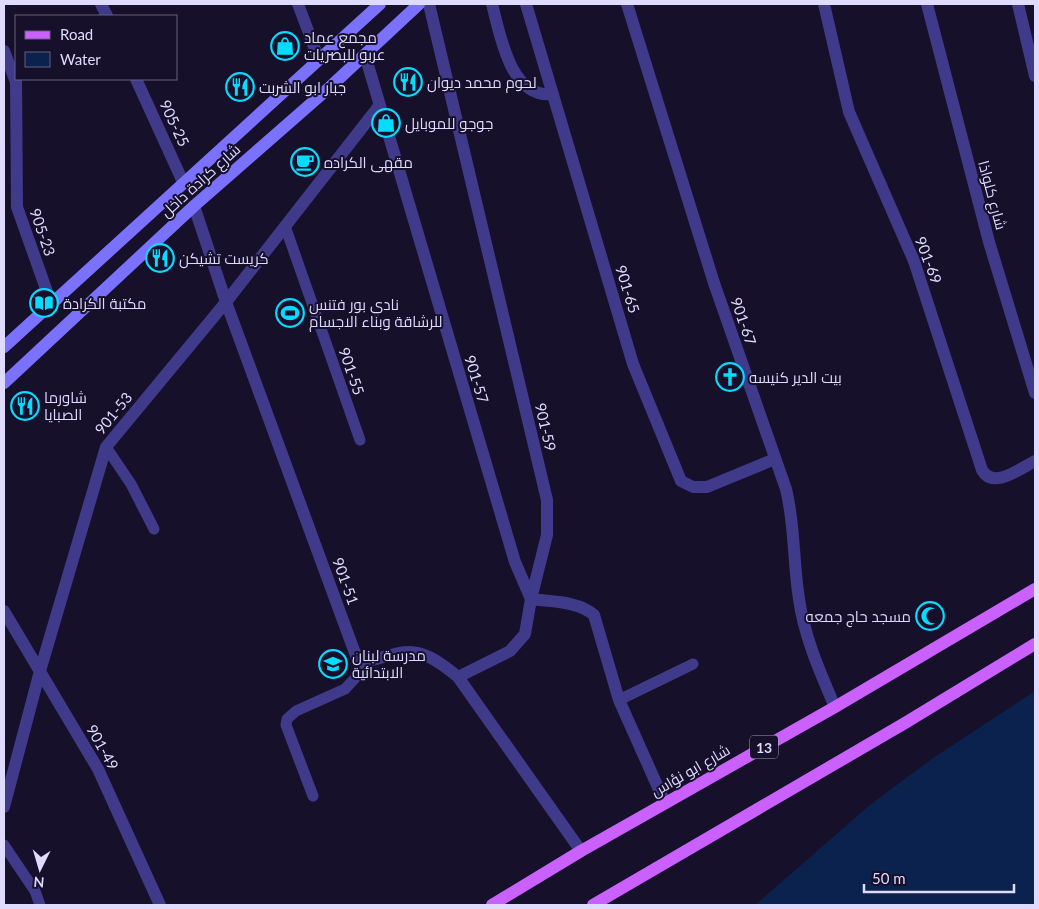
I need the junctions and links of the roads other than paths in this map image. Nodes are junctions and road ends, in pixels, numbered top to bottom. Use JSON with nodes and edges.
{"nodes":[{"id":1,"x":298,"y":4,"type":"edge"},
{"id":2,"x":379,"y":4,"type":"edge"},
{"id":3,"x":419,"y":4,"type":"edge"},
{"id":4,"x":428,"y":4,"type":"edge"},
{"id":5,"x":492,"y":4,"type":"edge"},
{"id":6,"x":526,"y":4,"type":"edge"},
{"id":7,"x":627,"y":4,"type":"edge"},
{"id":8,"x":824,"y":4,"type":"edge"},
{"id":9,"x":927,"y":4,"type":"edge"},
{"id":10,"x":1018,"y":4,"type":"edge"},
{"id":11,"x":4,"y":51,"type":"edge"},
{"id":12,"x":365,"y":55,"type":"junction"},
{"id":13,"x":320,"y":60,"type":"junction"},
{"id":14,"x":1035,"y":76,"type":"edge"},
{"id":15,"x":15,"y":79,"type":"edge"},
{"id":16,"x":15,"y":80,"type":"edge"},
{"id":17,"x":136,"y":80,"type":"edge"},
{"id":18,"x":553,"y":94,"type":"junction"},
{"id":19,"x":379,"y":106,"type":"junction"},
{"id":20,"x":184,"y":182,"type":"junction"},
{"id":21,"x":194,"y":206,"type":"junction"},
{"id":22,"x":285,"y":226,"type":"junction"},
{"id":23,"x":226,"y":302,"type":"junction"},
{"id":24,"x":51,"y":304,"type":"junction"},
{"id":25,"x":4,"y":347,"type":"edge"},
{"id":26,"x":4,"y":383,"type":"edge"},
{"id":27,"x":1035,"y":393,"type":"edge"},
{"id":28,"x":360,"y":440,"type":"dead end"},
{"id":29,"x":106,"y":447,"type":"junction"},
{"id":30,"x":775,"y":459,"type":"junction"},
{"id":31,"x":1035,"y":461,"type":"edge"},
{"id":32,"x":154,"y":529,"type":"dead end"},
{"id":33,"x":1035,"y":589,"type":"edge"},
{"id":34,"x":531,"y":599,"type":"junction"},
{"id":35,"x":4,"y":611,"type":"edge"},
{"id":36,"x":1035,"y":644,"type":"edge"},
{"id":37,"x":360,"y":664,"type":"junction"},
{"id":38,"x":693,"y":664,"type":"dead end"},
{"id":39,"x":40,"y":671,"type":"junction"},
{"id":40,"x":458,"y":677,"type":"junction"},
{"id":41,"x":619,"y":700,"type":"junction"},
{"id":42,"x":835,"y":707,"type":"junction"},
{"id":43,"x":313,"y":796,"type":"dead end"},
{"id":44,"x":666,"y":803,"type":"junction"},
{"id":45,"x":4,"y":807,"type":"edge"},
{"id":46,"x":4,"y":845,"type":"edge"},
{"id":47,"x":581,"y":851,"type":"junction"},
{"id":48,"x":40,"y":905,"type":"edge"},
{"id":49,"x":160,"y":905,"type":"edge"},
{"id":50,"x":492,"y":905,"type":"edge"},
{"id":51,"x":593,"y":905,"type":"edge"}],
"edges":[{"from":1,"to":13,"type":"street"},
{"from":2,"to":13,"type":"main road","name":"شارع كرادة داخل"},
{"from":3,"to":12,"type":"main road","name":"شارع كرادة داخل"},
{"from":4,"to":34,"type":"street","name":"901-59"},
{"from":5,"to":18,"type":"street"},
{"from":6,"to":18,"type":"street","name":"901-65"},
{"from":7,"to":30,"type":"street","name":"901-67"},
{"from":8,"to":31,"type":"street","name":"901-69"},
{"from":9,"to":27,"type":"street","name":"شارع كلواذا"},
{"from":10,"to":14,"type":"street"},
{"from":11,"to":15,"type":"street","name":"905-23"},
{"from":12,"to":19,"type":"street","name":"901-57"},
{"from":12,"to":21,"type":"main road","name":"شارع كرادة داخل"},
{"from":13,"to":20,"type":"main road","name":"شارع كرادة داخل"},
{"from":16,"to":24,"type":"street","name":"905-23"},
{"from":17,"to":20,"type":"street","name":"905-25"},
{"from":18,"to":30,"type":"street","name":"901-65"},
{"from":19,"to":22,"type":"street","name":"901-53"},
{"from":19,"to":34,"type":"street","name":"901-57"},
{"from":20,"to":24,"type":"main road","name":"شارع كرادة داخل"},
{"from":21,"to":23,"type":"street","name":"901-51"},
{"from":21,"to":26,"type":"main road","name":"شارع كرادة داخل"},
{"from":22,"to":23,"type":"street","name":"901-53"},
{"from":22,"to":28,"type":"lane","name":"901-55"},
{"from":23,"to":29,"type":"street","name":"901-53"},
{"from":23,"to":37,"type":"street","name":"901-51"},
{"from":24,"to":25,"type":"main road","name":"شارع كرادة داخل"},
{"from":29,"to":32,"type":"lane"},
{"from":29,"to":39,"type":"street","name":"901-53"},
{"from":30,"to":42,"type":"street","name":"901-67"},
{"from":33,"to":42,"type":"main road","name":"شارع ابو نؤاس","number":"13"},
{"from":34,"to":40,"type":"street"},
{"from":34,"to":41,"type":"street"},
{"from":35,"to":39,"type":"street","name":"901-49"},
{"from":36,"to":51,"type":"main road"},
{"from":37,"to":40,"type":"street"},
{"from":37,"to":43,"type":"lane"},
{"from":38,"to":41,"type":"lane"},
{"from":39,"to":45,"type":"street","name":"901-53"},
{"from":39,"to":49,"type":"street","name":"901-49"},
{"from":40,"to":47,"type":"street"},
{"from":41,"to":44,"type":"street"},
{"from":42,"to":44,"type":"main road","name":"شارع ابو نؤاس","number":"13"},
{"from":44,"to":47,"type":"main road","name":"شارع ابو نؤاس","number":"13"},
{"from":46,"to":48,"type":"lane"},
{"from":47,"to":50,"type":"main road","name":"شارع ابو نؤاس","number":"13"}]}
